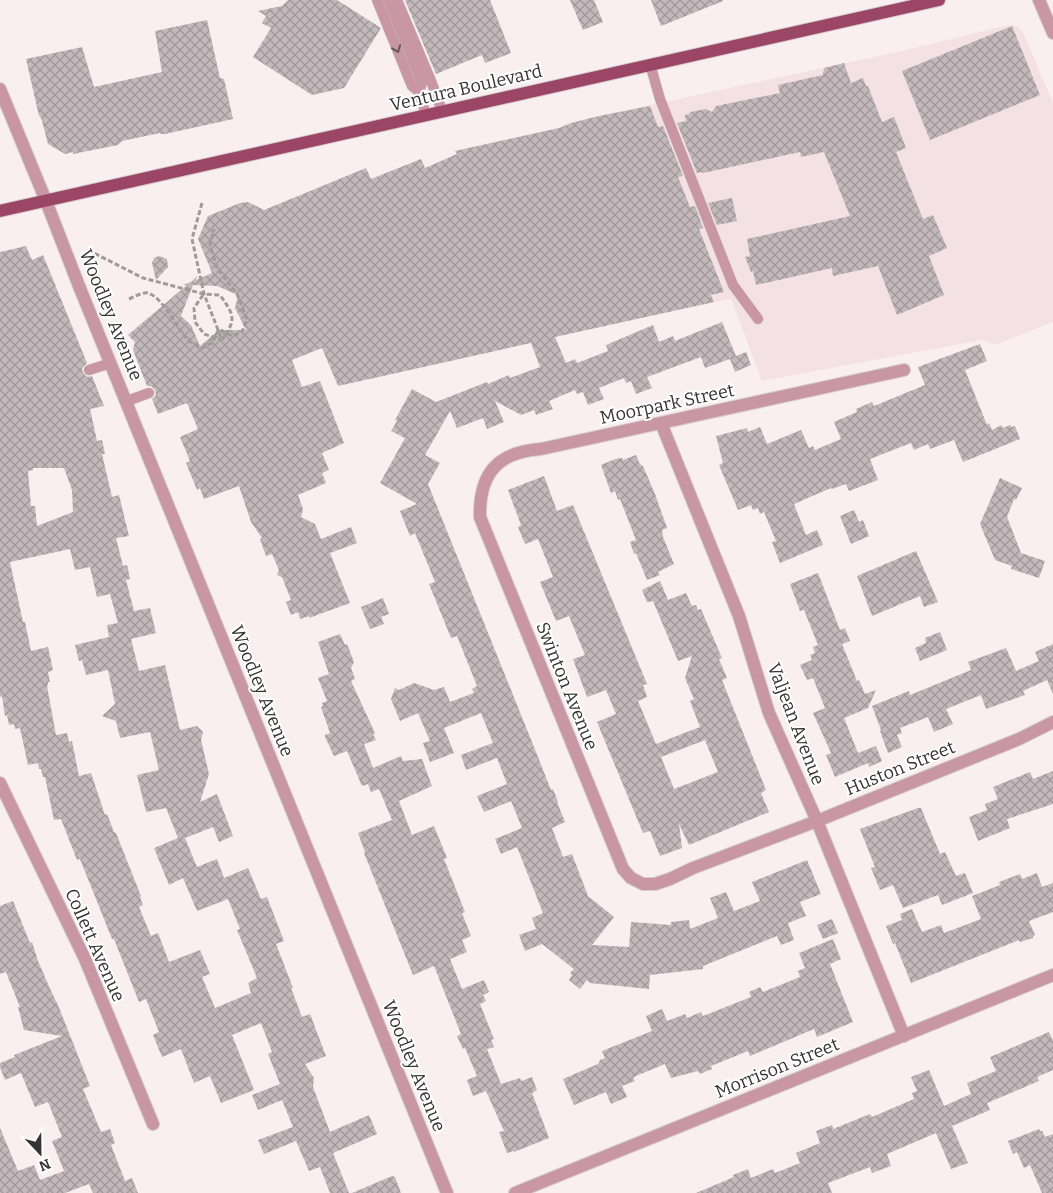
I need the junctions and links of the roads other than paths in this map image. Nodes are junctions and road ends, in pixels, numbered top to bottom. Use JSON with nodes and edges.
{"nodes":[{"id":1,"x":377,"y":0,"type":"edge"},
{"id":2,"x":388,"y":0,"type":"edge"},
{"id":3,"x":397,"y":0,"type":"edge"},
{"id":4,"x":939,"y":0,"type":"edge"},
{"id":5,"x":1039,"y":0,"type":"edge"},
{"id":6,"x":1053,"y":33,"type":"edge"},
{"id":7,"x":650,"y":64,"type":"junction"},
{"id":8,"x":0,"y":89,"type":"edge"},
{"id":9,"x":419,"y":92,"type":"junction"},
{"id":10,"x":442,"y":111,"type":"junction"},
{"id":11,"x":426,"y":115,"type":"junction"},
{"id":12,"x":46,"y":201,"type":"junction"},
{"id":13,"x":0,"y":211,"type":"edge"},
{"id":14,"x":758,"y":319,"type":"dead end"},
{"id":15,"x":111,"y":363,"type":"junction"},
{"id":16,"x":89,"y":370,"type":"dead end"},
{"id":17,"x":904,"y":370,"type":"dead end"},
{"id":18,"x":150,"y":392,"type":"dead end"},
{"id":19,"x":127,"y":401,"type":"junction"},
{"id":20,"x":661,"y":423,"type":"junction"},
{"id":21,"x":480,"y":517,"type":"joint"},
{"id":22,"x":1053,"y":722,"type":"edge"},
{"id":23,"x":0,"y":783,"type":"edge"},
{"id":24,"x":816,"y":821,"type":"junction"},
{"id":25,"x":623,"y":869,"type":"joint"},
{"id":26,"x":1053,"y":975,"type":"edge"},
{"id":27,"x":904,"y":1036,"type":"junction"},
{"id":28,"x":153,"y":1124,"type":"dead end"},
{"id":29,"x":447,"y":1193,"type":"edge"},
{"id":30,"x":515,"y":1193,"type":"edge"}],
"edges":[{"from":1,"to":9,"type":"lane","one_way":true},
{"from":2,"to":9,"type":"lane"},
{"from":3,"to":10,"type":"lane"},
{"from":4,"to":7,"type":"main road","name":"Ventura Boulevard"},
{"from":5,"to":6,"type":"street"},
{"from":7,"to":10,"type":"main road","name":"Ventura Boulevard"},
{"from":7,"to":14,"type":"lane"},
{"from":8,"to":12,"type":"street","name":"Woodley Avenue"},
{"from":9,"to":11,"type":"lane"},
{"from":10,"to":11,"type":"main road","name":"Ventura Boulevard"},
{"from":11,"to":12,"type":"main road","name":"Ventura Boulevard"},
{"from":12,"to":13,"type":"main road","name":"Ventura Boulevard"},
{"from":12,"to":15,"type":"street","name":"Woodley Avenue"},
{"from":15,"to":16,"type":"lane"},
{"from":15,"to":19,"type":"street","name":"Woodley Avenue"},
{"from":17,"to":20,"type":"street","name":"Moorpark Street"},
{"from":18,"to":19,"type":"lane"},
{"from":19,"to":29,"type":"street","name":"Woodley Avenue"},
{"from":20,"to":21,"type":"street","name":"Moorpark Street"},
{"from":20,"to":24,"type":"street","name":"Valjean Avenue"},
{"from":21,"to":25,"type":"street","name":"Swinton Avenue"},
{"from":22,"to":24,"type":"street","name":"Huston Street"},
{"from":23,"to":28,"type":"street","name":"Collett Avenue"},
{"from":24,"to":25,"type":"street","name":"Huston Street"},
{"from":24,"to":27,"type":"street","name":"Valjean Avenue"},
{"from":26,"to":27,"type":"street","name":"Morrison Street"},
{"from":27,"to":30,"type":"street","name":"Morrison Street"}]}
